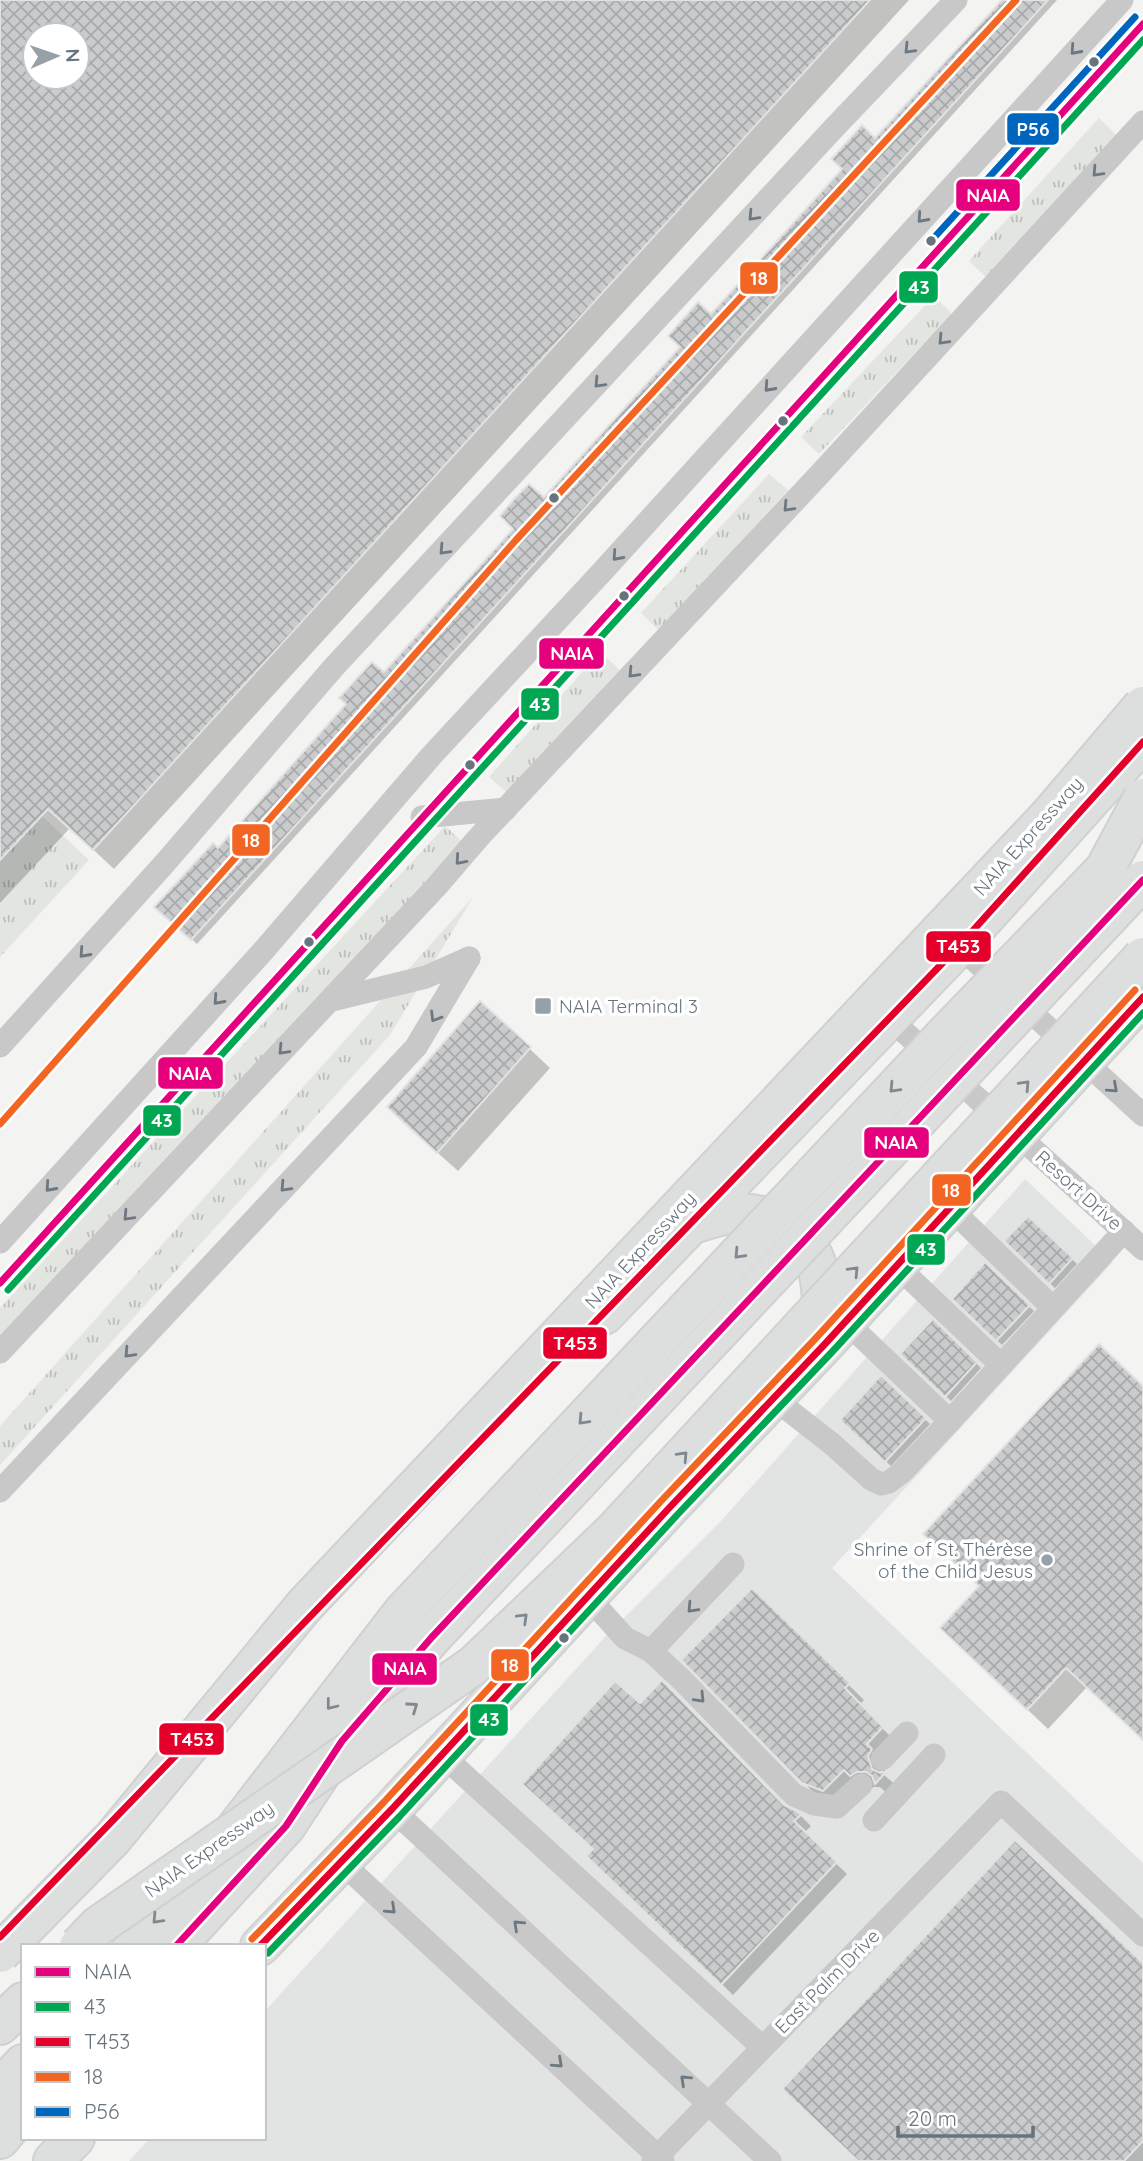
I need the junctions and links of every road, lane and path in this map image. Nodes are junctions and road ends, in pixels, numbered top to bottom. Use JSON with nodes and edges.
{"nodes":[{"id":1,"x":956,"y":0,"type":"edge"},
{"id":2,"x":1122,"y":0,"type":"edge"},
{"id":3,"x":1143,"y":122,"type":"edge"},
{"id":4,"x":1143,"y":706,"type":"edge"},
{"id":5,"x":1143,"y":742,"type":"edge"},
{"id":6,"x":1143,"y":798,"type":"edge"},
{"id":7,"x":506,"y":809,"type":"junction"},
{"id":8,"x":1143,"y":809,"type":"edge"},
{"id":9,"x":422,"y":817,"type":"dead end"},
{"id":10,"x":1143,"y":880,"type":"edge"},
{"id":11,"x":959,"y":946,"type":"junction"},
{"id":12,"x":1143,"y":957,"type":"edge"},
{"id":13,"x":989,"y":972,"type":"junction"},
{"id":14,"x":1143,"y":997,"type":"edge"},
{"id":15,"x":330,"y":1000,"type":"junction"},
{"id":16,"x":890,"y":1018,"type":"junction"},
{"id":17,"x":0,"y":1046,"type":"edge"},
{"id":18,"x":1084,"y":1061,"type":"junction"},
{"id":19,"x":1143,"y":1115,"type":"edge"},
{"id":20,"x":1017,"y":1134,"type":"junction"},
{"id":21,"x":950,"y":1208,"type":"junction"},
{"id":22,"x":693,"y":1224,"type":"junction"},
{"id":23,"x":1124,"y":1231,"type":"junction"},
{"id":24,"x":0,"y":1242,"type":"edge"},
{"id":25,"x":1143,"y":1249,"type":"edge"},
{"id":26,"x":897,"y":1266,"type":"junction"},
{"id":27,"x":1053,"y":1308,"type":"junction"},
{"id":28,"x":835,"y":1334,"type":"junction"},
{"id":29,"x":0,"y":1352,"type":"edge"},
{"id":30,"x":1001,"y":1366,"type":"junction"},
{"id":31,"x":773,"y":1398,"type":"junction"},
{"id":32,"x":950,"y":1421,"type":"junction"},
{"id":33,"x":0,"y":1491,"type":"edge"},
{"id":34,"x":733,"y":1564,"type":"dead end"},
{"id":35,"x":588,"y":1597,"type":"junction"},
{"id":36,"x":651,"y":1651,"type":"junction"},
{"id":37,"x":907,"y":1733,"type":"dead end"},
{"id":38,"x":441,"y":1754,"type":"junction"},
{"id":39,"x":934,"y":1755,"type":"dead end"},
{"id":40,"x":882,"y":1759,"type":"dead end"},
{"id":41,"x":860,"y":1785,"type":"dead end"},
{"id":42,"x":392,"y":1809,"type":"junction"},
{"id":43,"x":874,"y":1820,"type":"dead end"},
{"id":44,"x":341,"y":1862,"type":"junction"},
{"id":45,"x":1143,"y":1935,"type":"edge"},
{"id":46,"x":0,"y":1937,"type":"edge"},
{"id":47,"x":81,"y":1944,"type":"edge"},
{"id":48,"x":135,"y":1944,"type":"edge"},
{"id":49,"x":178,"y":1944,"type":"edge"},
{"id":50,"x":262,"y":1944,"type":"edge"},
{"id":51,"x":0,"y":1953,"type":"edge"},
{"id":52,"x":21,"y":2004,"type":"edge"},
{"id":53,"x":0,"y":2025,"type":"edge"},
{"id":54,"x":762,"y":2047,"type":"junction"},
{"id":55,"x":21,"y":2066,"type":"edge"},
{"id":56,"x":0,"y":2089,"type":"edge"},
{"id":57,"x":708,"y":2102,"type":"junction"},
{"id":58,"x":21,"y":2113,"type":"edge"},
{"id":59,"x":0,"y":2139,"type":"edge"},
{"id":60,"x":73,"y":2140,"type":"edge"},
{"id":61,"x":658,"y":2159,"type":"edge"},
{"id":62,"x":53,"y":2161,"type":"edge"},
{"id":63,"x":770,"y":2161,"type":"edge"}],
"edges":[{"from":1,"to":17,"type":"lane","one_way":true},
{"from":2,"to":24,"type":"lane","one_way":true},
{"from":3,"to":7,"type":"lane","one_way":true},
{"from":4,"to":51,"type":"main road","name":"NAIA Expressway","bridge":true},
{"from":5,"to":11,"type":"main road"},
{"from":6,"to":48,"type":"main road","one_way":true,"bridge":true},
{"from":7,"to":9,"type":"lane"},
{"from":7,"to":15,"type":"lane","one_way":true},
{"from":8,"to":13,"type":"main road"},
{"from":10,"to":49,"type":"main road","bridge":true},
{"from":11,"to":13,"type":"lane"},
{"from":11,"to":16,"type":"main road"},
{"from":47,"to":12,"type":"main road","name":"NAIA Expressway","one_way":true,"bridge":true},
{"from":13,"to":18,"type":"lane"},
{"from":14,"to":18,"type":"main road"},
{"from":15,"to":29,"type":"lane","one_way":true},
{"from":15,"to":33,"type":"lane","one_way":true},
{"from":16,"to":20,"type":"lane","name":"Resort Drive"},
{"from":16,"to":22,"type":"main road"},
{"from":18,"to":19,"type":"lane","one_way":true},
{"from":18,"to":20,"type":"main road"},
{"from":20,"to":21,"type":"main road"},
{"from":20,"to":23,"type":"lane","name":"Resort Drive"},
{"from":21,"to":26,"type":"main road"},
{"from":21,"to":27,"type":"lane"},
{"from":22,"to":28,"type":"main road"},
{"from":22,"to":46,"type":"main road"},
{"from":23,"to":25,"type":"lane","name":"Resort Drive"},
{"from":23,"to":27,"type":"lane"},
{"from":26,"to":28,"type":"main road"},
{"from":26,"to":30,"type":"lane"},
{"from":27,"to":30,"type":"lane"},
{"from":28,"to":31,"type":"main road"},
{"from":28,"to":32,"type":"lane"},
{"from":30,"to":32,"type":"lane"},
{"from":31,"to":32,"type":"lane"},
{"from":31,"to":35,"type":"main road"},
{"from":34,"to":36,"type":"lane","one_way":true},
{"from":35,"to":36,"type":"lane"},
{"from":35,"to":38,"type":"main road"},
{"from":36,"to":41,"type":"lane","one_way":true},
{"from":37,"to":40,"type":"lane"},
{"from":38,"to":42,"type":"main road"},
{"from":38,"to":54,"type":"lane"},
{"from":39,"to":43,"type":"lane"},
{"from":42,"to":44,"type":"main road"},
{"from":57,"to":42,"type":"lane","one_way":true},
{"from":44,"to":50,"type":"main road"},
{"from":44,"to":61,"type":"lane","one_way":true},
{"from":45,"to":54,"type":"lane","name":"East Palm Drive"},
{"from":52,"to":53,"type":"main road"},
{"from":54,"to":57,"type":"lane","name":"East Palm Drive"},
{"from":55,"to":56,"type":"main road"},
{"from":57,"to":61,"type":"lane","name":"East Palm Drive"},
{"from":57,"to":63,"type":"lane"},
{"from":58,"to":59,"type":"main road"},
{"from":60,"to":62,"type":"main road"}]}
